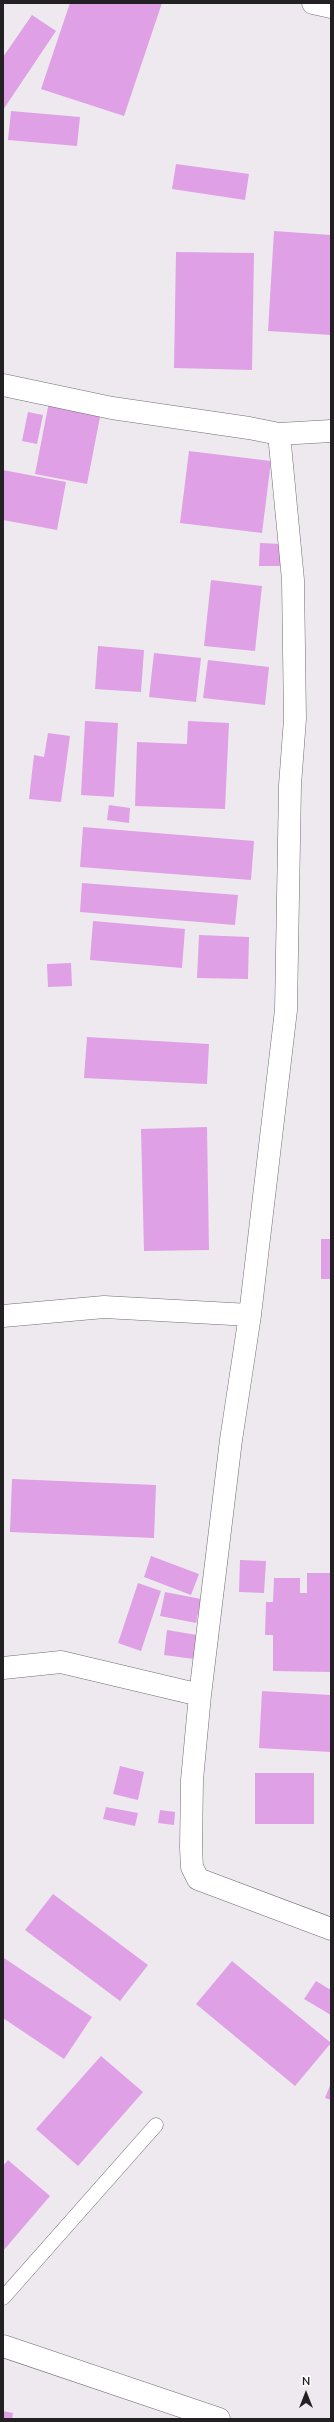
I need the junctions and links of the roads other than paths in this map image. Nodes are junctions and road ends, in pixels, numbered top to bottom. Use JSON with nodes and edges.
{"nodes":[{"id":1,"x":313,"y":3,"type":"edge"},
{"id":2,"x":331,"y":7,"type":"edge"},
{"id":3,"x":3,"y":385,"type":"edge"},
{"id":4,"x":331,"y":431,"type":"edge"},
{"id":5,"x":279,"y":434,"type":"junction"},
{"id":6,"x":250,"y":1315,"type":"junction"},
{"id":7,"x":3,"y":1316,"type":"edge"},
{"id":8,"x":3,"y":1668,"type":"edge"},
{"id":9,"x":200,"y":1695,"type":"junction"},
{"id":10,"x":331,"y":1929,"type":"edge"},
{"id":11,"x":156,"y":2125,"type":"dead end"},
{"id":12,"x":3,"y":2298,"type":"edge"},
{"id":13,"x":3,"y":2346,"type":"edge"},
{"id":14,"x":171,"y":2411,"type":"edge"},
{"id":15,"x":219,"y":2419,"type":"edge"}],
"edges":[{"from":1,"to":2,"type":"street"},
{"from":3,"to":5,"type":"street"},
{"from":4,"to":5,"type":"street"},
{"from":5,"to":6,"type":"street"},
{"from":6,"to":7,"type":"street"},
{"from":6,"to":9,"type":"street"},
{"from":8,"to":9,"type":"street"},
{"from":9,"to":10,"type":"street"},
{"from":11,"to":12,"type":"lane"},
{"from":13,"to":14,"type":"street"},
{"from":14,"to":15,"type":"street"}]}
